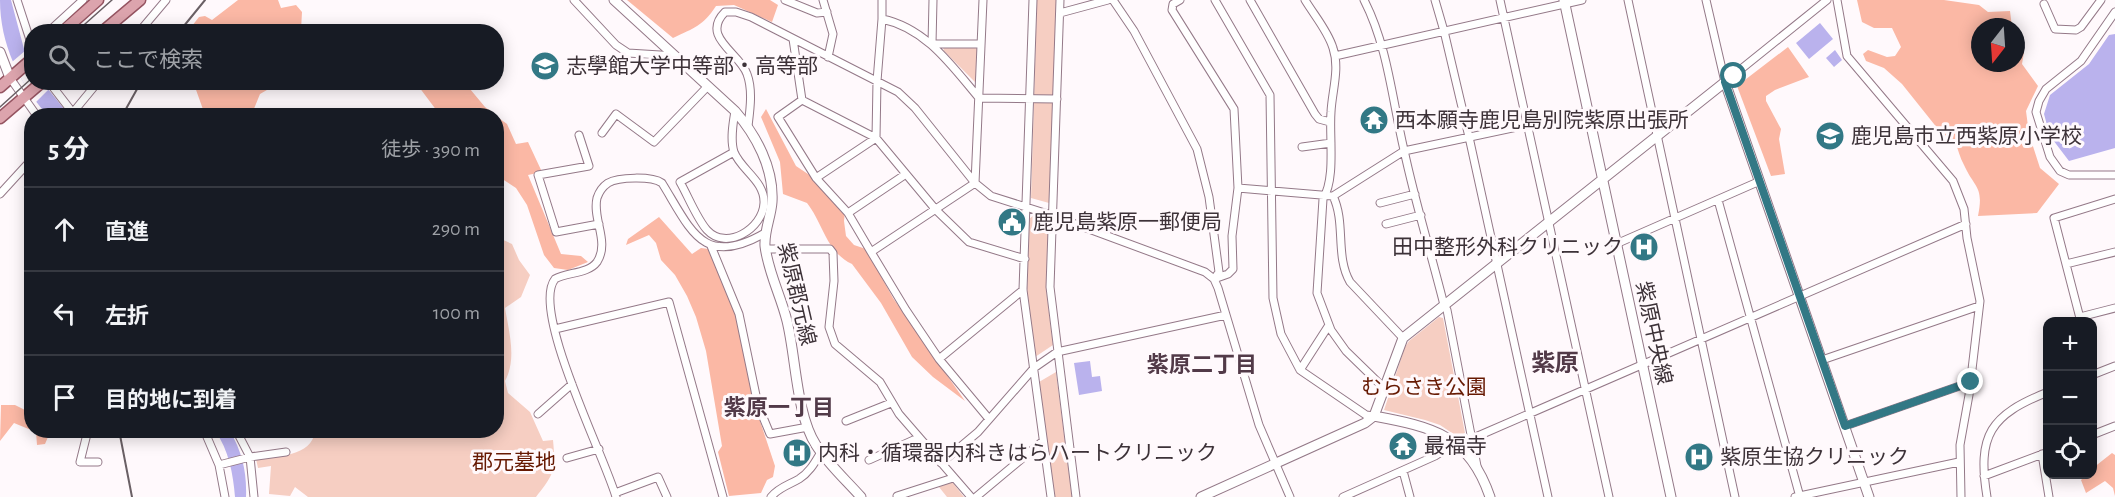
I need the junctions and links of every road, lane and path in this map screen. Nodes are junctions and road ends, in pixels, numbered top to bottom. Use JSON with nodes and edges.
{"nodes":[{"id":1,"x":17,"y":0,"type":"edge"},
{"id":2,"x":83,"y":0,"type":"edge"},
{"id":3,"x":98,"y":0,"type":"edge"},
{"id":4,"x":140,"y":0,"type":"edge"},
{"id":5,"x":166,"y":0,"type":"edge"},
{"id":6,"x":574,"y":0,"type":"edge"},
{"id":7,"x":614,"y":0,"type":"edge"},
{"id":8,"x":785,"y":0,"type":"edge"},
{"id":9,"x":823,"y":0,"type":"edge"},
{"id":10,"x":882,"y":0,"type":"edge"},
{"id":11,"x":933,"y":0,"type":"edge"},
{"id":12,"x":983,"y":0,"type":"edge"},
{"id":13,"x":1033,"y":0,"type":"edge"},
{"id":14,"x":1060,"y":0,"type":"edge"},
{"id":15,"x":1108,"y":0,"type":"edge"},
{"id":16,"x":1113,"y":0,"type":"edge"},
{"id":17,"x":1180,"y":0,"type":"edge"},
{"id":18,"x":1215,"y":0,"type":"edge"},
{"id":19,"x":1250,"y":0,"type":"edge"},
{"id":20,"x":1305,"y":0,"type":"edge"},
{"id":21,"x":1364,"y":0,"type":"edge"},
{"id":22,"x":1435,"y":0,"type":"edge"},
{"id":23,"x":1500,"y":0,"type":"edge"},
{"id":24,"x":1582,"y":0,"type":"edge"},
{"id":25,"x":1628,"y":0,"type":"edge"},
{"id":26,"x":1706,"y":0,"type":"edge"},
{"id":27,"x":1827,"y":0,"type":"edge"},
{"id":28,"x":1837,"y":0,"type":"edge"},
{"id":29,"x":2101,"y":0,"type":"edge"},
{"id":30,"x":1564,"y":2,"type":"edge"},
{"id":31,"x":2044,"y":4,"type":"dead end"},
{"id":32,"x":827,"y":12,"type":"junction"},
{"id":33,"x":1060,"y":12,"type":"junction"},
{"id":34,"x":2115,"y":12,"type":"edge"},
{"id":35,"x":1504,"y":18,"type":"junction"},
{"id":36,"x":882,"y":19,"type":"junction"},
{"id":37,"x":25,"y":24,"type":"edge"},
{"id":38,"x":57,"y":24,"type":"edge"},
{"id":39,"x":71,"y":24,"type":"edge"},
{"id":40,"x":112,"y":24,"type":"edge"},
{"id":41,"x":146,"y":24,"type":"edge"},
{"id":42,"x":1444,"y":31,"type":"junction"},
{"id":43,"x":793,"y":39,"type":"junction"},
{"id":44,"x":932,"y":44,"type":"junction"},
{"id":45,"x":981,"y":44,"type":"junction"},
{"id":46,"x":1383,"y":46,"type":"junction"},
{"id":47,"x":0,"y":52,"type":"edge"},
{"id":48,"x":676,"y":56,"type":"junction"},
{"id":49,"x":1335,"y":56,"type":"junction"},
{"id":50,"x":828,"y":57,"type":"junction"},
{"id":51,"x":24,"y":65,"type":"edge"},
{"id":52,"x":12,"y":76,"type":"junction"},
{"id":53,"x":877,"y":81,"type":"junction"},
{"id":54,"x":1725,"y":82,"type":"junction"},
{"id":55,"x":708,"y":86,"type":"junction"},
{"id":56,"x":0,"y":87,"type":"edge"},
{"id":57,"x":32,"y":90,"type":"edge"},
{"id":58,"x":55,"y":90,"type":"edge"},
{"id":59,"x":92,"y":90,"type":"edge"},
{"id":60,"x":24,"y":97,"type":"junction"},
{"id":61,"x":979,"y":98,"type":"junction"},
{"id":62,"x":1030,"y":99,"type":"junction"},
{"id":63,"x":1057,"y":99,"type":"junction"},
{"id":64,"x":802,"y":100,"type":"junction"},
{"id":65,"x":32,"y":108,"type":"edge"},
{"id":66,"x":68,"y":108,"type":"edge"},
{"id":67,"x":77,"y":108,"type":"edge"},
{"id":68,"x":735,"y":111,"type":"junction"},
{"id":69,"x":1588,"y":112,"type":"junction"},
{"id":70,"x":0,"y":118,"type":"edge"},
{"id":71,"x":1330,"y":122,"type":"junction"},
{"id":72,"x":1527,"y":124,"type":"junction"},
{"id":73,"x":748,"y":126,"type":"junction"},
{"id":74,"x":602,"y":133,"type":"dead end"},
{"id":75,"x":579,"y":135,"type":"dead end"},
{"id":76,"x":1658,"y":136,"type":"junction"},
{"id":77,"x":1469,"y":137,"type":"junction"},
{"id":78,"x":876,"y":138,"type":"junction"},
{"id":79,"x":1331,"y":143,"type":"junction"},
{"id":80,"x":1302,"y":147,"type":"dead end"},
{"id":81,"x":1404,"y":151,"type":"junction"},
{"id":82,"x":734,"y":152,"type":"junction"},
{"id":83,"x":24,"y":168,"type":"edge"},
{"id":84,"x":906,"y":174,"type":"junction"},
{"id":85,"x":2115,"y":175,"type":"edge"},
{"id":86,"x":816,"y":178,"type":"junction"},
{"id":87,"x":1602,"y":179,"type":"junction"},
{"id":88,"x":1760,"y":181,"type":"junction"},
{"id":89,"x":975,"y":183,"type":"junction"},
{"id":90,"x":1238,"y":188,"type":"junction"},
{"id":91,"x":1271,"y":191,"type":"junction"},
{"id":92,"x":0,"y":194,"type":"edge"},
{"id":93,"x":1414,"y":194,"type":"junction"},
{"id":94,"x":1329,"y":195,"type":"junction"},
{"id":95,"x":2115,"y":199,"type":"edge"},
{"id":96,"x":1718,"y":200,"type":"junction"},
{"id":97,"x":1380,"y":203,"type":"dead end"},
{"id":98,"x":1027,"y":209,"type":"junction"},
{"id":99,"x":936,"y":210,"type":"junction"},
{"id":100,"x":849,"y":213,"type":"junction"},
{"id":101,"x":1051,"y":215,"type":"junction"},
{"id":102,"x":1421,"y":215,"type":"junction"},
{"id":103,"x":1675,"y":218,"type":"junction"},
{"id":104,"x":1549,"y":221,"type":"junction"},
{"id":105,"x":599,"y":224,"type":"junction"},
{"id":106,"x":1386,"y":224,"type":"dead end"},
{"id":107,"x":1965,"y":224,"type":"junction"},
{"id":108,"x":765,"y":233,"type":"junction"},
{"id":109,"x":1616,"y":244,"type":"junction"},
{"id":110,"x":711,"y":246,"type":"junction"},
{"id":111,"x":766,"y":249,"type":"junction"},
{"id":112,"x":871,"y":252,"type":"junction"},
{"id":113,"x":2115,"y":252,"type":"edge"},
{"id":114,"x":1025,"y":259,"type":"junction"},
{"id":115,"x":1497,"y":263,"type":"junction"},
{"id":116,"x":2066,"y":264,"type":"junction"},
{"id":117,"x":1214,"y":279,"type":"junction"},
{"id":118,"x":1023,"y":290,"type":"junction"},
{"id":119,"x":1799,"y":297,"type":"junction"},
{"id":120,"x":1443,"y":305,"type":"junction"},
{"id":121,"x":1979,"y":306,"type":"junction"},
{"id":122,"x":2115,"y":308,"type":"edge"},
{"id":123,"x":1226,"y":315,"type":"junction"},
{"id":124,"x":2079,"y":317,"type":"edge"},
{"id":125,"x":2086,"y":317,"type":"edge"},
{"id":126,"x":1751,"y":318,"type":"junction"},
{"id":127,"x":1329,"y":325,"type":"junction"},
{"id":128,"x":555,"y":329,"type":"junction"},
{"id":129,"x":1403,"y":338,"type":"junction"},
{"id":130,"x":1701,"y":339,"type":"junction"},
{"id":131,"x":1057,"y":352,"type":"junction"},
{"id":132,"x":939,"y":359,"type":"junction"},
{"id":133,"x":1822,"y":360,"type":"junction"},
{"id":134,"x":1642,"y":366,"type":"junction"},
{"id":135,"x":2115,"y":366,"type":"edge"},
{"id":136,"x":1034,"y":368,"type":"junction"},
{"id":137,"x":1300,"y":370,"type":"junction"},
{"id":138,"x":2097,"y":372,"type":"edge"},
{"id":139,"x":1971,"y":382,"type":"junction"},
{"id":140,"x":572,"y":384,"type":"junction"},
{"id":141,"x":1384,"y":388,"type":"junction"},
{"id":142,"x":1586,"y":390,"type":"junction"},
{"id":143,"x":2043,"y":394,"type":"edge"},
{"id":144,"x":891,"y":403,"type":"junction"},
{"id":145,"x":538,"y":414,"type":"dead end"},
{"id":146,"x":1530,"y":414,"type":"junction"},
{"id":147,"x":1374,"y":416,"type":"junction"},
{"id":148,"x":989,"y":419,"type":"junction"},
{"id":149,"x":846,"y":421,"type":"dead end"},
{"id":150,"x":1845,"y":426,"type":"junction"},
{"id":151,"x":2115,"y":426,"type":"edge"},
{"id":152,"x":808,"y":427,"type":"junction"},
{"id":153,"x":2097,"y":433,"type":"edge"},
{"id":154,"x":86,"y":438,"type":"edge"},
{"id":155,"x":207,"y":438,"type":"edge"},
{"id":156,"x":240,"y":438,"type":"edge"},
{"id":157,"x":918,"y":438,"type":"junction"},
{"id":158,"x":1471,"y":439,"type":"junction"},
{"id":159,"x":1043,"y":441,"type":"junction"},
{"id":160,"x":1455,"y":443,"type":"junction"},
{"id":161,"x":599,"y":449,"type":"junction"},
{"id":162,"x":286,"y":452,"type":"dead end"},
{"id":163,"x":821,"y":452,"type":"junction"},
{"id":164,"x":2043,"y":454,"type":"edge"},
{"id":165,"x":250,"y":457,"type":"junction"},
{"id":166,"x":567,"y":458,"type":"dead end"},
{"id":167,"x":869,"y":460,"type":"dead end"},
{"id":168,"x":98,"y":462,"type":"dead end"},
{"id":169,"x":1959,"y":462,"type":"junction"},
{"id":170,"x":941,"y":463,"type":"junction"},
{"id":171,"x":1274,"y":463,"type":"junction"},
{"id":172,"x":219,"y":465,"type":"junction"},
{"id":173,"x":1477,"y":467,"type":"junction"},
{"id":174,"x":1403,"y":471,"type":"junction"},
{"id":175,"x":1984,"y":476,"type":"junction"},
{"id":176,"x":953,"y":478,"type":"junction"},
{"id":177,"x":2047,"y":479,"type":"edge"},
{"id":178,"x":1864,"y":482,"type":"junction"},
{"id":179,"x":616,"y":495,"type":"edge"},
{"id":180,"x":1353,"y":495,"type":"edge"},
{"id":181,"x":897,"y":496,"type":"edge"},
{"id":182,"x":225,"y":497,"type":"edge"},
{"id":183,"x":254,"y":497,"type":"edge"},
{"id":184,"x":667,"y":497,"type":"edge"},
{"id":185,"x":723,"y":497,"type":"edge"},
{"id":186,"x":771,"y":497,"type":"edge"},
{"id":187,"x":861,"y":497,"type":"edge"},
{"id":188,"x":971,"y":497,"type":"edge"},
{"id":189,"x":976,"y":497,"type":"edge"},
{"id":190,"x":1051,"y":497,"type":"edge"},
{"id":191,"x":1076,"y":497,"type":"edge"},
{"id":192,"x":1201,"y":497,"type":"edge"},
{"id":193,"x":1290,"y":497,"type":"edge"},
{"id":194,"x":1343,"y":497,"type":"edge"},
{"id":195,"x":1410,"y":497,"type":"edge"},
{"id":196,"x":1490,"y":497,"type":"edge"},
{"id":197,"x":1548,"y":497,"type":"edge"},
{"id":198,"x":1609,"y":497,"type":"edge"},
{"id":199,"x":1671,"y":497,"type":"edge"},
{"id":200,"x":1735,"y":497,"type":"edge"},
{"id":201,"x":1799,"y":497,"type":"edge"},
{"id":202,"x":1869,"y":497,"type":"edge"},
{"id":203,"x":1960,"y":497,"type":"edge"},
{"id":204,"x":1988,"y":497,"type":"edge"},
{"id":205,"x":2049,"y":497,"type":"edge"}],
"edges":[{"from":1,"to":37,"type":"street"},
{"from":2,"to":38,"type":"street"},
{"from":3,"to":39,"type":"main road"},
{"from":4,"to":40,"type":"main road"},
{"from":5,"to":41,"type":"street"},
{"from":6,"to":48,"type":"street"},
{"from":7,"to":48,"type":"street","name":"紫原郡元線"},
{"from":8,"to":32,"type":"street"},
{"from":9,"to":32,"type":"street"},
{"from":10,"to":36,"type":"street"},
{"from":11,"to":44,"type":"street"},
{"from":12,"to":45,"type":"street"},
{"from":13,"to":62,"type":"street"},
{"from":14,"to":33,"type":"street"},
{"from":15,"to":33,"type":"street"},
{"from":16,"to":117,"type":"street"},
{"from":17,"to":90,"type":"street"},
{"from":18,"to":91,"type":"street"},
{"from":19,"to":71,"type":"street"},
{"from":20,"to":49,"type":"street"},
{"from":21,"to":46,"type":"street"},
{"from":22,"to":42,"type":"street"},
{"from":23,"to":35,"type":"street"},
{"from":24,"to":30,"type":"street"},
{"from":25,"to":76,"type":"street"},
{"from":26,"to":54,"type":"street"},
{"from":27,"to":54,"type":"street"},
{"from":28,"to":107,"type":"street"},
{"from":29,"to":31,"type":"street"},
{"from":30,"to":35,"type":"street"},
{"from":30,"to":69,"type":"street","name":"紫原中央線"},
{"from":32,"to":50,"type":"street"},
{"from":33,"to":63,"type":"street"},
{"from":34,"to":85,"type":"street"},
{"from":35,"to":42,"type":"street"},
{"from":35,"to":72,"type":"street"},
{"from":36,"to":44,"type":"street"},
{"from":36,"to":53,"type":"street"},
{"from":42,"to":46,"type":"street"},
{"from":42,"to":77,"type":"street"},
{"from":43,"to":50,"type":"street"},
{"from":43,"to":64,"type":"street"},
{"from":43,"to":73,"type":"street"},
{"from":44,"to":45,"type":"street"},
{"from":44,"to":61,"type":"street"},
{"from":45,"to":61,"type":"street"},
{"from":46,"to":49,"type":"street"},
{"from":46,"to":81,"type":"street"},
{"from":47,"to":52,"type":"street"},
{"from":48,"to":55,"type":"street","name":"紫原郡元線"},
{"from":49,"to":71,"type":"street"},
{"from":50,"to":53,"type":"street"},
{"from":51,"to":52,"type":"main road"},
{"from":52,"to":56,"type":"main road"},
{"from":52,"to":60,"type":"street"},
{"from":53,"to":78,"type":"street"},
{"from":53,"to":89,"type":"street"},
{"from":54,"to":76,"type":"street"},
{"from":54,"to":88,"type":"street"},
{"from":55,"to":68,"type":"street","name":"紫原郡元線"},
{"from":55,"to":74,"type":"street"},
{"from":57,"to":60,"type":"main road"},
{"from":58,"to":66,"type":"street"},
{"from":59,"to":67,"type":"street"},
{"from":60,"to":65,"type":"street"},
{"from":60,"to":70,"type":"main road"},
{"from":61,"to":62,"type":"street"},
{"from":61,"to":89,"type":"street"},
{"from":62,"to":63,"type":"street"},
{"from":62,"to":98,"type":"street"},
{"from":63,"to":101,"type":"street"},
{"from":64,"to":78,"type":"street"},
{"from":64,"to":86,"type":"street"},
{"from":68,"to":73,"type":"street","name":"紫原郡元線"},
{"from":68,"to":82,"type":"street"},
{"from":69,"to":72,"type":"street"},
{"from":69,"to":87,"type":"street","name":"紫原中央線"},
{"from":71,"to":79,"type":"street"},
{"from":72,"to":77,"type":"street"},
{"from":72,"to":104,"type":"street"},
{"from":73,"to":108,"type":"street","name":"紫原郡元線"},
{"from":75,"to":105,"type":"street"},
{"from":76,"to":87,"type":"street"},
{"from":76,"to":103,"type":"street"},
{"from":77,"to":81,"type":"street"},
{"from":77,"to":115,"type":"street"},
{"from":78,"to":84,"type":"street"},
{"from":78,"to":86,"type":"street"},
{"from":79,"to":80,"type":"street"},
{"from":79,"to":94,"type":"street"},
{"from":81,"to":93,"type":"street"},
{"from":81,"to":94,"type":"street"},
{"from":82,"to":82,"type":"street"},
{"from":83,"to":92,"type":"street"},
{"from":84,"to":99,"type":"street"},
{"from":84,"to":100,"type":"street"},
{"from":86,"to":100,"type":"street"},
{"from":87,"to":104,"type":"street"},
{"from":87,"to":109,"type":"street","name":"紫原中央線"},
{"from":88,"to":96,"type":"street"},
{"from":88,"to":119,"type":"street"},
{"from":89,"to":98,"type":"street"},
{"from":89,"to":99,"type":"street"},
{"from":90,"to":91,"type":"street"},
{"from":90,"to":117,"type":"street"},
{"from":91,"to":94,"type":"street"},
{"from":91,"to":137,"type":"street"},
{"from":93,"to":97,"type":"street"},
{"from":93,"to":102,"type":"street"},
{"from":94,"to":127,"type":"street"},
{"from":94,"to":129,"type":"street"},
{"from":95,"to":116,"type":"street"},
{"from":96,"to":103,"type":"street"},
{"from":96,"to":126,"type":"street"},
{"from":98,"to":101,"type":"street"},
{"from":98,"to":114,"type":"street"},
{"from":99,"to":112,"type":"street"},
{"from":99,"to":114,"type":"street"},
{"from":100,"to":112,"type":"street"},
{"from":101,"to":117,"type":"street"},
{"from":101,"to":131,"type":"street"},
{"from":102,"to":106,"type":"street"},
{"from":102,"to":120,"type":"street"},
{"from":103,"to":109,"type":"street"},
{"from":103,"to":130,"type":"street"},
{"from":104,"to":115,"type":"street"},
{"from":104,"to":142,"type":"street"},
{"from":105,"to":110,"type":"street"},
{"from":105,"to":128,"type":"street"},
{"from":107,"to":119,"type":"street"},
{"from":107,"to":121,"type":"street"},
{"from":108,"to":110,"type":"street"},
{"from":108,"to":111,"type":"street","name":"紫原郡元線"},
{"from":109,"to":134,"type":"street","name":"紫原中央線"},
{"from":110,"to":152,"type":"street"},
{"from":111,"to":144,"type":"street"},
{"from":111,"to":152,"type":"street","name":"紫原郡元線"},
{"from":112,"to":132,"type":"street"},
{"from":113,"to":116,"type":"street"},
{"from":114,"to":118,"type":"street"},
{"from":115,"to":120,"type":"street"},
{"from":115,"to":146,"type":"street"},
{"from":116,"to":124,"type":"street"},
{"from":117,"to":123,"type":"street"},
{"from":118,"to":132,"type":"street"},
{"from":118,"to":136,"type":"street"},
{"from":119,"to":126,"type":"street"},
{"from":119,"to":133,"type":"street"},
{"from":120,"to":129,"type":"street"},
{"from":120,"to":158,"type":"street"},
{"from":121,"to":133,"type":"street"},
{"from":121,"to":139,"type":"street"},
{"from":122,"to":125,"type":"street"},
{"from":123,"to":131,"type":"street"},
{"from":123,"to":171,"type":"street"},
{"from":126,"to":130,"type":"street"},
{"from":126,"to":201,"type":"street"},
{"from":127,"to":137,"type":"street"},
{"from":127,"to":141,"type":"street"},
{"from":128,"to":140,"type":"street"},
{"from":128,"to":185,"type":"street"},
{"from":129,"to":141,"type":"street"},
{"from":130,"to":134,"type":"street"},
{"from":130,"to":200,"type":"street"},
{"from":131,"to":136,"type":"street"},
{"from":131,"to":191,"type":"street"},
{"from":132,"to":148,"type":"street"},
{"from":133,"to":150,"type":"street"},
{"from":134,"to":142,"type":"street"},
{"from":134,"to":199,"type":"street","name":"紫原中央線"},
{"from":135,"to":138,"type":"street"},
{"from":136,"to":148,"type":"street"},
{"from":136,"to":159,"type":"street"},
{"from":137,"to":147,"type":"street"},
{"from":139,"to":150,"type":"street"},
{"from":139,"to":169,"type":"street"},
{"from":140,"to":145,"type":"street"},
{"from":140,"to":161,"type":"street"},
{"from":141,"to":147,"type":"street"},
{"from":142,"to":146,"type":"street"},
{"from":142,"to":198,"type":"street"},
{"from":143,"to":175,"type":"street"},
{"from":144,"to":149,"type":"street"},
{"from":144,"to":157,"type":"street"},
{"from":146,"to":158,"type":"street"},
{"from":146,"to":197,"type":"street"},
{"from":147,"to":160,"type":"street"},
{"from":147,"to":171,"type":"street"},
{"from":148,"to":170,"type":"street"},
{"from":150,"to":178,"type":"street"},
{"from":151,"to":153,"type":"street"},
{"from":152,"to":163,"type":"street","name":"紫原郡元線"},
{"from":154,"to":168,"type":"street"},
{"from":155,"to":172,"type":"street"},
{"from":156,"to":165,"type":"street"},
{"from":157,"to":167,"type":"street"},
{"from":157,"to":170,"type":"street"},
{"from":158,"to":173,"type":"street"},
{"from":159,"to":189,"type":"street"},
{"from":159,"to":190,"type":"street"},
{"from":160,"to":173,"type":"street"},
{"from":160,"to":174,"type":"street"},
{"from":161,"to":166,"type":"street"},
{"from":161,"to":179,"type":"street"},
{"from":162,"to":165,"type":"street"},
{"from":163,"to":186,"type":"street"},
{"from":163,"to":187,"type":"street","name":"紫原郡元線"},
{"from":164,"to":175,"type":"street"},
{"from":165,"to":172,"type":"street"},
{"from":165,"to":183,"type":"street"},
{"from":169,"to":178,"type":"street"},
{"from":169,"to":203,"type":"street"},
{"from":170,"to":176,"type":"street"},
{"from":171,"to":192,"type":"street"},
{"from":171,"to":193,"type":"street"},
{"from":172,"to":182,"type":"street"},
{"from":173,"to":196,"type":"street"},
{"from":174,"to":180,"type":"street"},
{"from":174,"to":195,"type":"street"},
{"from":175,"to":204,"type":"street"},
{"from":176,"to":181,"type":"street"},
{"from":176,"to":188,"type":"street"},
{"from":177,"to":205,"type":"street"},
{"from":178,"to":201,"type":"street"},
{"from":178,"to":202,"type":"street"},
{"from":179,"to":184,"type":"street"},
{"from":180,"to":194,"type":"street"}]}
